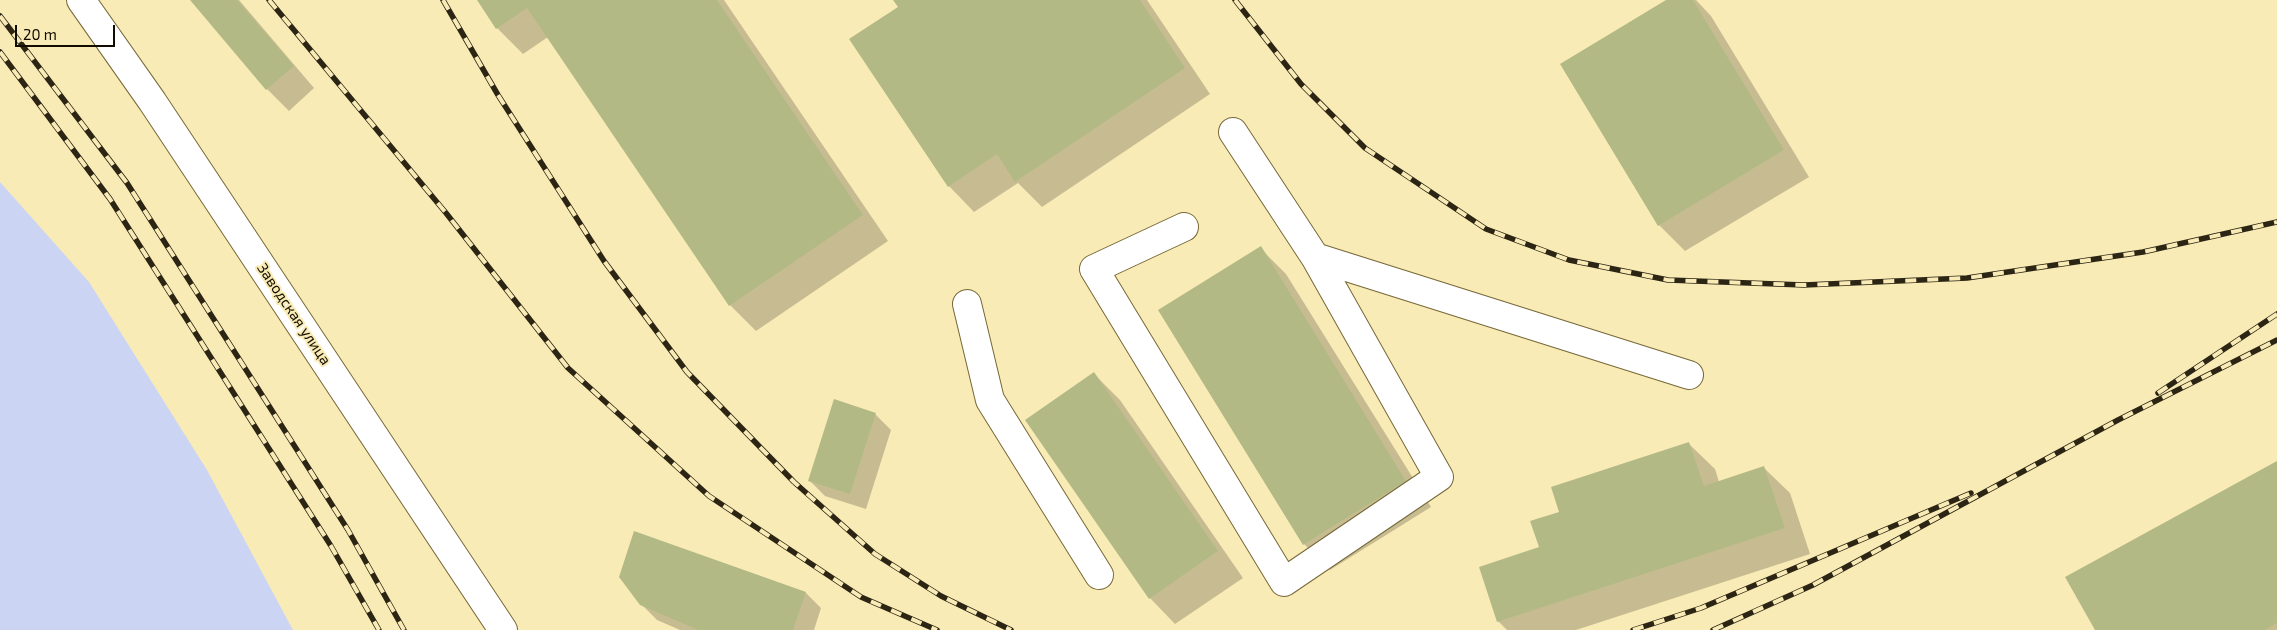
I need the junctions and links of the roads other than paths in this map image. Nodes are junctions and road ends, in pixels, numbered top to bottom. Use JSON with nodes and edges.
{"nodes":[{"id":1,"x":80,"y":0,"type":"edge"},
{"id":2,"x":1233,"y":132,"type":"dead end"},
{"id":3,"x":1184,"y":227,"type":"dead end"},
{"id":4,"x":1315,"y":257,"type":"junction"},
{"id":5,"x":966,"y":304,"type":"dead end"},
{"id":6,"x":1689,"y":375,"type":"dead end"},
{"id":7,"x":1099,"y":575,"type":"dead end"},
{"id":8,"x":503,"y":630,"type":"edge"}],
"edges":[{"from":1,"to":8,"type":"main road","name":"Заводская улица"},
{"from":2,"to":4,"type":"main road"},
{"from":3,"to":4,"type":"main road"},
{"from":4,"to":6,"type":"main road"},
{"from":5,"to":7,"type":"main road"}]}
